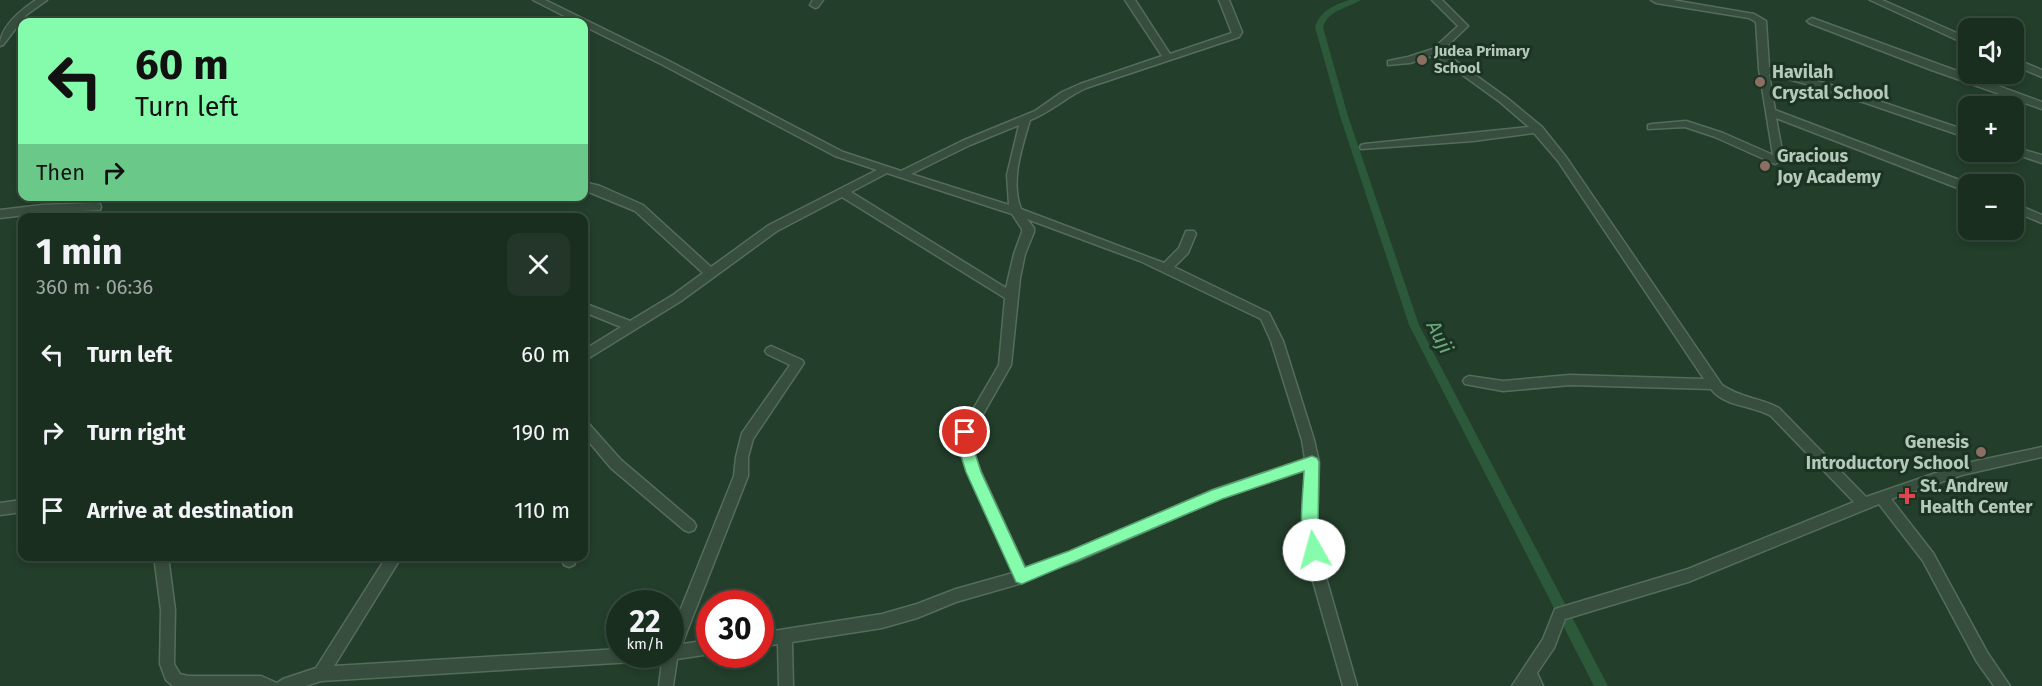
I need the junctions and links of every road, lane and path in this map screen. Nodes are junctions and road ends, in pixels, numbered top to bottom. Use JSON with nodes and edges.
{"nodes":[{"id":1,"x":42,"y":0,"type":"edge"},
{"id":2,"x":538,"y":0,"type":"edge"},
{"id":3,"x":1130,"y":0,"type":"edge"},
{"id":4,"x":1224,"y":0,"type":"edge"},
{"id":5,"x":1437,"y":0,"type":"edge"},
{"id":6,"x":1656,"y":0,"type":"edge"},
{"id":7,"x":1875,"y":0,"type":"edge"},
{"id":8,"x":1906,"y":0,"type":"edge"},
{"id":9,"x":1895,"y":9,"type":"junction"},
{"id":10,"x":19,"y":18,"type":"edge"},
{"id":11,"x":573,"y":18,"type":"edge"},
{"id":12,"x":18,"y":20,"type":"edge"},
{"id":13,"x":1812,"y":21,"type":"dead end"},
{"id":14,"x":588,"y":25,"type":"edge"},
{"id":15,"x":1958,"y":37,"type":"edge"},
{"id":16,"x":0,"y":43,"type":"edge"},
{"id":17,"x":1436,"y":51,"type":"junction"},
{"id":18,"x":1168,"y":58,"type":"junction"},
{"id":19,"x":1391,"y":63,"type":"dead end"},
{"id":20,"x":2024,"y":66,"type":"edge"},
{"id":21,"x":1764,"y":69,"type":"junction"},
{"id":22,"x":2042,"y":74,"type":"edge"},
{"id":23,"x":2042,"y":106,"type":"edge"},
{"id":24,"x":1770,"y":112,"type":"junction"},
{"id":25,"x":1026,"y":118,"type":"junction"},
{"id":26,"x":1652,"y":127,"type":"dead end"},
{"id":27,"x":1538,"y":129,"type":"junction"},
{"id":28,"x":1958,"y":132,"type":"edge"},
{"id":29,"x":1365,"y":147,"type":"dead end"},
{"id":30,"x":2024,"y":153,"type":"edge"},
{"id":31,"x":2042,"y":159,"type":"edge"},
{"id":32,"x":887,"y":169,"type":"junction"},
{"id":33,"x":902,"y":175,"type":"junction"},
{"id":34,"x":1958,"y":184,"type":"edge"},
{"id":35,"x":588,"y":187,"type":"edge"},
{"id":36,"x":842,"y":192,"type":"junction"},
{"id":37,"x":96,"y":207,"type":"dead end"},
{"id":38,"x":1016,"y":212,"type":"junction"},
{"id":39,"x":2024,"y":212,"type":"edge"},
{"id":40,"x":0,"y":214,"type":"edge"},
{"id":41,"x":2042,"y":219,"type":"edge"},
{"id":42,"x":1190,"y":234,"type":"dead end"},
{"id":43,"x":1166,"y":268,"type":"junction"},
{"id":44,"x":710,"y":273,"type":"junction"},
{"id":45,"x":1012,"y":297,"type":"junction"},
{"id":46,"x":588,"y":309,"type":"edge"},
{"id":47,"x":632,"y":327,"type":"junction"},
{"id":48,"x":771,"y":351,"type":"dead end"},
{"id":49,"x":588,"y":354,"type":"edge"},
{"id":50,"x":1469,"y":381,"type":"dead end"},
{"id":51,"x":1713,"y":384,"type":"junction"},
{"id":52,"x":588,"y":432,"type":"edge"},
{"id":53,"x":2042,"y":452,"type":"edge"},
{"id":54,"x":1312,"y":462,"type":"junction"},
{"id":55,"x":1882,"y":498,"type":"junction"},
{"id":56,"x":1865,"y":505,"type":"junction"},
{"id":57,"x":18,"y":507,"type":"edge"},
{"id":58,"x":0,"y":509,"type":"edge"},
{"id":59,"x":690,"y":526,"type":"dead end"},
{"id":60,"x":162,"y":561,"type":"edge"},
{"id":61,"x":392,"y":561,"type":"edge"},
{"id":62,"x":1022,"y":577,"type":"junction"},
{"id":63,"x":684,"y":620,"type":"edge"},
{"id":64,"x":785,"y":636,"type":"junction"},
{"id":65,"x":774,"y":638,"type":"edge"},
{"id":66,"x":606,"y":657,"type":"edge"},
{"id":67,"x":669,"y":668,"type":"edge"},
{"id":68,"x":1529,"y":672,"type":"junction"},
{"id":69,"x":321,"y":674,"type":"junction"},
{"id":70,"x":271,"y":686,"type":"edge"},
{"id":71,"x":283,"y":686,"type":"edge"},
{"id":72,"x":666,"y":686,"type":"edge"},
{"id":73,"x":786,"y":686,"type":"edge"},
{"id":74,"x":1350,"y":686,"type":"edge"},
{"id":75,"x":1519,"y":686,"type":"edge"},
{"id":76,"x":1536,"y":686,"type":"edge"},
{"id":77,"x":2003,"y":686,"type":"edge"}],
"edges":[{"from":1,"to":10,"type":"street"},
{"from":2,"to":11,"type":"street"},
{"from":3,"to":18,"type":"street"},
{"from":4,"to":18,"type":"street"},
{"from":5,"to":17,"type":"street"},
{"from":6,"to":21,"type":"street"},
{"from":7,"to":9,"type":"street"},
{"from":8,"to":9,"type":"street"},
{"from":9,"to":15,"type":"street"},
{"from":12,"to":16,"type":"street"},
{"from":13,"to":23,"type":"street"},
{"from":14,"to":32,"type":"street"},
{"from":17,"to":19,"type":"street"},
{"from":17,"to":27,"type":"street"},
{"from":18,"to":25,"type":"street"},
{"from":20,"to":22,"type":"street"},
{"from":21,"to":24,"type":"street"},
{"from":21,"to":28,"type":"street"},
{"from":24,"to":26,"type":"street"},
{"from":24,"to":34,"type":"street"},
{"from":25,"to":33,"type":"street"},
{"from":25,"to":38,"type":"street"},
{"from":27,"to":29,"type":"street"},
{"from":27,"to":51,"type":"street"},
{"from":30,"to":31,"type":"street"},
{"from":32,"to":33,"type":"street"},
{"from":32,"to":36,"type":"street"},
{"from":33,"to":38,"type":"street"},
{"from":35,"to":44,"type":"street"},
{"from":36,"to":44,"type":"street"},
{"from":36,"to":45,"type":"street"},
{"from":37,"to":40,"type":"street"},
{"from":38,"to":43,"type":"street"},
{"from":38,"to":45,"type":"street"},
{"from":39,"to":41,"type":"street"},
{"from":42,"to":43,"type":"street"},
{"from":43,"to":54,"type":"street"},
{"from":44,"to":47,"type":"street"},
{"from":45,"to":62,"type":"street"},
{"from":46,"to":47,"type":"street"},
{"from":47,"to":49,"type":"street"},
{"from":48,"to":63,"type":"street"},
{"from":50,"to":51,"type":"street"},
{"from":51,"to":56,"type":"street"},
{"from":52,"to":59,"type":"street"},
{"from":53,"to":55,"type":"street"},
{"from":54,"to":62,"type":"street"},
{"from":54,"to":74,"type":"street"},
{"from":55,"to":56,"type":"street"},
{"from":55,"to":77,"type":"street"},
{"from":56,"to":68,"type":"street"},
{"from":57,"to":58,"type":"street"},
{"from":60,"to":70,"type":"street"},
{"from":61,"to":69,"type":"street"},
{"from":62,"to":64,"type":"street"},
{"from":64,"to":65,"type":"street"},
{"from":64,"to":73,"type":"street"},
{"from":66,"to":69,"type":"street"},
{"from":67,"to":72,"type":"street"},
{"from":68,"to":75,"type":"street"},
{"from":68,"to":76,"type":"street"},
{"from":69,"to":71,"type":"street"}]}
